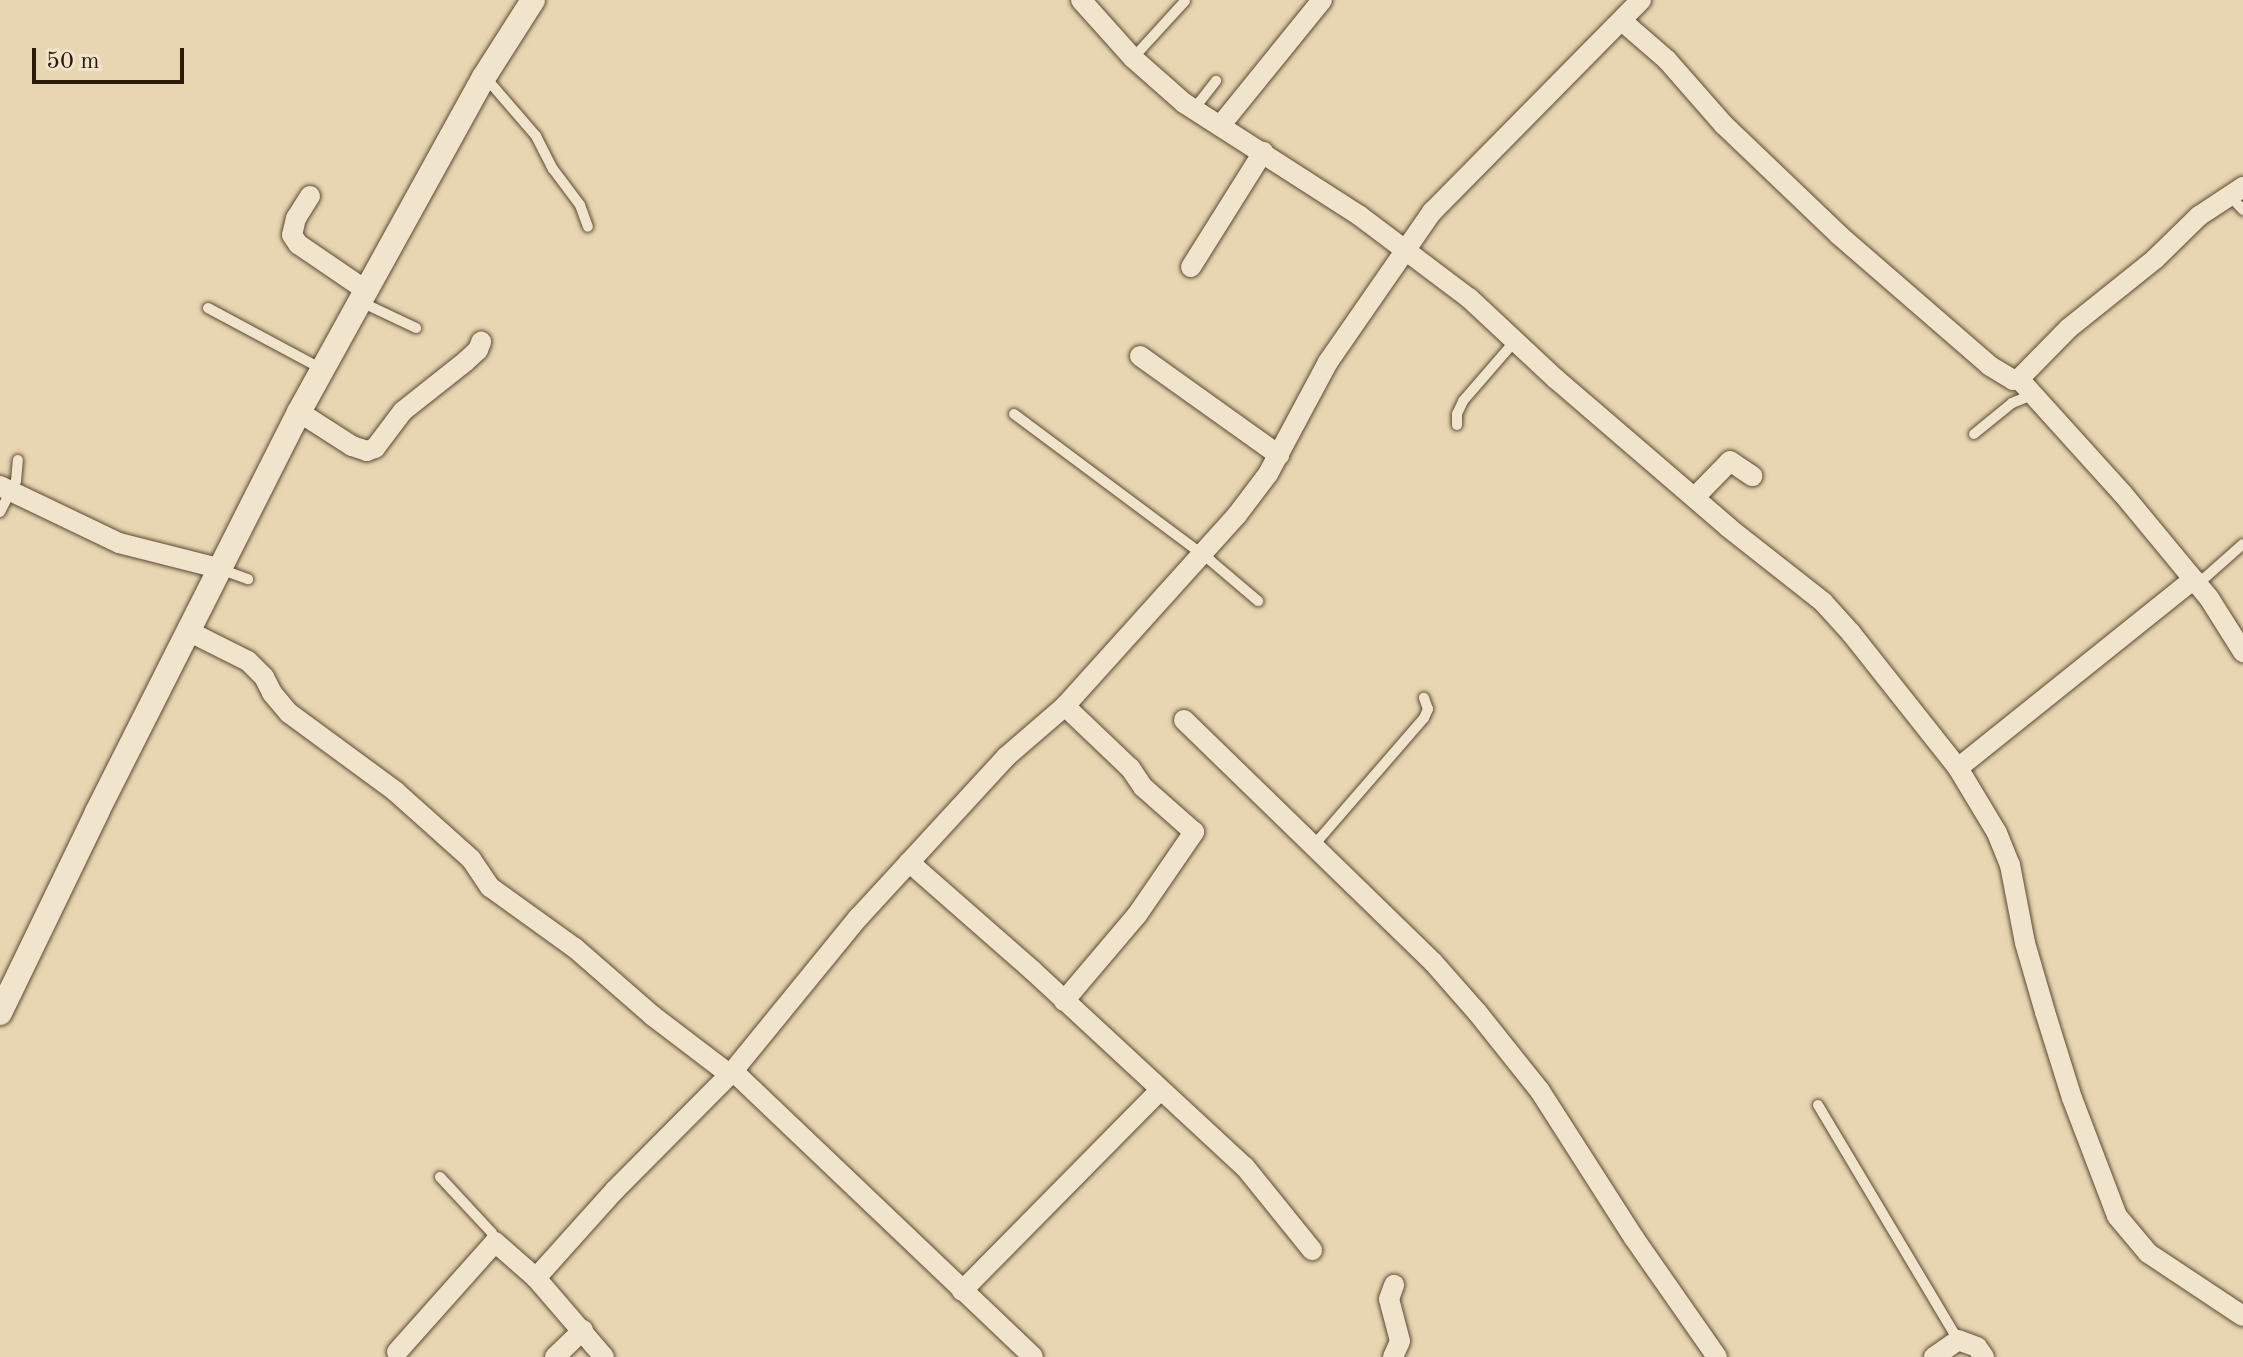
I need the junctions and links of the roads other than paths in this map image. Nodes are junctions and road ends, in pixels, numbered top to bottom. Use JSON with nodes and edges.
{"nodes":[{"id":1,"x":533,"y":0,"type":"edge"},
{"id":2,"x":1081,"y":0,"type":"edge"},
{"id":3,"x":1322,"y":0,"type":"edge"},
{"id":4,"x":1641,"y":0,"type":"edge"},
{"id":5,"x":1185,"y":1,"type":"edge"},
{"id":6,"x":1622,"y":21,"type":"junction"},
{"id":7,"x":1137,"y":54,"type":"junction"},
{"id":8,"x":484,"y":77,"type":"junction"},
{"id":9,"x":1215,"y":83,"type":"dead end"},
{"id":10,"x":1196,"y":106,"type":"junction"},
{"id":11,"x":1222,"y":122,"type":"junction"},
{"id":12,"x":1263,"y":152,"type":"junction"},
{"id":13,"x":310,"y":196,"type":"dead end"},
{"id":14,"x":2239,"y":198,"type":"edge"},
{"id":15,"x":588,"y":227,"type":"dead end"},
{"id":16,"x":1406,"y":248,"type":"junction"},
{"id":17,"x":1191,"y":267,"type":"dead end"},
{"id":18,"x":363,"y":293,"type":"junction"},
{"id":19,"x":208,"y":308,"type":"dead end"},
{"id":20,"x":416,"y":328,"type":"dead end"},
{"id":21,"x":1515,"y":341,"type":"junction"},
{"id":22,"x":481,"y":342,"type":"dead end"},
{"id":23,"x":1140,"y":356,"type":"dead end"},
{"id":24,"x":320,"y":368,"type":"junction"},
{"id":25,"x":2026,"y":387,"type":"junction"},
{"id":26,"x":299,"y":412,"type":"junction"},
{"id":27,"x":1014,"y":414,"type":"dead end"},
{"id":28,"x":1457,"y":425,"type":"dead end"},
{"id":29,"x":1974,"y":434,"type":"dead end"},
{"id":30,"x":1279,"y":455,"type":"junction"},
{"id":31,"x":18,"y":460,"type":"dead end"},
{"id":32,"x":1752,"y":476,"type":"dead end"},
{"id":33,"x":6,"y":488,"type":"edge"},
{"id":34,"x":1697,"y":495,"type":"junction"},
{"id":35,"x":0,"y":512,"type":"edge"},
{"id":36,"x":2243,"y":544,"type":"edge"},
{"id":37,"x":1206,"y":558,"type":"junction"},
{"id":38,"x":212,"y":566,"type":"junction"},
{"id":39,"x":248,"y":579,"type":"dead end"},
{"id":40,"x":2196,"y":582,"type":"junction"},
{"id":41,"x":1258,"y":601,"type":"dead end"},
{"id":42,"x":188,"y":631,"type":"junction"},
{"id":43,"x":2243,"y":652,"type":"edge"},
{"id":44,"x":1424,"y":698,"type":"dead end"},
{"id":45,"x":1069,"y":710,"type":"junction"},
{"id":46,"x":1184,"y":720,"type":"dead end"},
{"id":47,"x":1962,"y":766,"type":"junction"},
{"id":48,"x":1314,"y":845,"type":"junction"},
{"id":49,"x":912,"y":864,"type":"junction"},
{"id":50,"x":1064,"y":1001,"type":"junction"},
{"id":51,"x":0,"y":1013,"type":"edge"},
{"id":52,"x":734,"y":1074,"type":"junction"},
{"id":53,"x":1160,"y":1090,"type":"junction"},
{"id":54,"x":1818,"y":1105,"type":"dead end"},
{"id":55,"x":440,"y":1177,"type":"dead end"},
{"id":56,"x":495,"y":1242,"type":"junction"},
{"id":57,"x":1312,"y":1250,"type":"dead end"},
{"id":58,"x":536,"y":1278,"type":"junction"},
{"id":59,"x":1394,"y":1285,"type":"dead end"},
{"id":60,"x":962,"y":1291,"type":"junction"},
{"id":61,"x":2236,"y":1312,"type":"edge"},
{"id":62,"x":583,"y":1330,"type":"junction"},
{"id":63,"x":1958,"y":1340,"type":"junction"},
{"id":64,"x":397,"y":1352,"type":"dead end"},
{"id":65,"x":555,"y":1357,"type":"edge"},
{"id":66,"x":604,"y":1357,"type":"edge"},
{"id":67,"x":1033,"y":1357,"type":"edge"},
{"id":68,"x":1393,"y":1357,"type":"edge"},
{"id":69,"x":1717,"y":1357,"type":"edge"},
{"id":70,"x":1934,"y":1357,"type":"edge"},
{"id":71,"x":1984,"y":1357,"type":"edge"}],
"edges":[{"from":1,"to":8,"type":"street"},
{"from":2,"to":7,"type":"street"},
{"from":3,"to":11,"type":"street"},
{"from":4,"to":6,"type":"street"},
{"from":5,"to":7,"type":"lane"},
{"from":6,"to":16,"type":"street"},
{"from":6,"to":25,"type":"street"},
{"from":7,"to":10,"type":"street"},
{"from":8,"to":15,"type":"lane"},
{"from":8,"to":18,"type":"street"},
{"from":9,"to":10,"type":"lane"},
{"from":10,"to":11,"type":"street"},
{"from":11,"to":12,"type":"street"},
{"from":12,"to":16,"type":"street"},
{"from":12,"to":17,"type":"street"},
{"from":13,"to":18,"type":"street"},
{"from":14,"to":25,"type":"street"},
{"from":16,"to":21,"type":"street"},
{"from":16,"to":30,"type":"street"},
{"from":18,"to":20,"type":"lane"},
{"from":18,"to":24,"type":"street"},
{"from":19,"to":24,"type":"lane"},
{"from":21,"to":28,"type":"lane"},
{"from":21,"to":34,"type":"street"},
{"from":22,"to":26,"type":"street"},
{"from":23,"to":30,"type":"street"},
{"from":24,"to":26,"type":"street"},
{"from":25,"to":29,"type":"lane"},
{"from":25,"to":40,"type":"street"},
{"from":26,"to":38,"type":"street"},
{"from":27,"to":37,"type":"lane"},
{"from":30,"to":37,"type":"street"},
{"from":31,"to":33,"type":"lane"},
{"from":32,"to":34,"type":"street"},
{"from":33,"to":35,"type":"lane"},
{"from":33,"to":38,"type":"street"},
{"from":34,"to":47,"type":"street"},
{"from":36,"to":40,"type":"lane"},
{"from":37,"to":41,"type":"lane"},
{"from":37,"to":45,"type":"street"},
{"from":38,"to":39,"type":"lane"},
{"from":38,"to":42,"type":"street"},
{"from":40,"to":43,"type":"street"},
{"from":40,"to":47,"type":"street"},
{"from":42,"to":51,"type":"street"},
{"from":42,"to":52,"type":"street"},
{"from":44,"to":48,"type":"lane"},
{"from":45,"to":49,"type":"street"},
{"from":45,"to":50,"type":"street"},
{"from":46,"to":48,"type":"street"},
{"from":47,"to":61,"type":"street"},
{"from":48,"to":69,"type":"street"},
{"from":49,"to":50,"type":"street"},
{"from":49,"to":52,"type":"street"},
{"from":50,"to":53,"type":"street"},
{"from":52,"to":58,"type":"street"},
{"from":52,"to":60,"type":"street"},
{"from":53,"to":57,"type":"street"},
{"from":53,"to":60,"type":"street"},
{"from":54,"to":63,"type":"lane"},
{"from":55,"to":56,"type":"lane"},
{"from":56,"to":58,"type":"street"},
{"from":56,"to":64,"type":"street"},
{"from":58,"to":62,"type":"street"},
{"from":59,"to":68,"type":"street"},
{"from":60,"to":67,"type":"street"},
{"from":62,"to":65,"type":"street"},
{"from":62,"to":66,"type":"street"},
{"from":63,"to":70,"type":"street"},
{"from":63,"to":71,"type":"street"}]}
